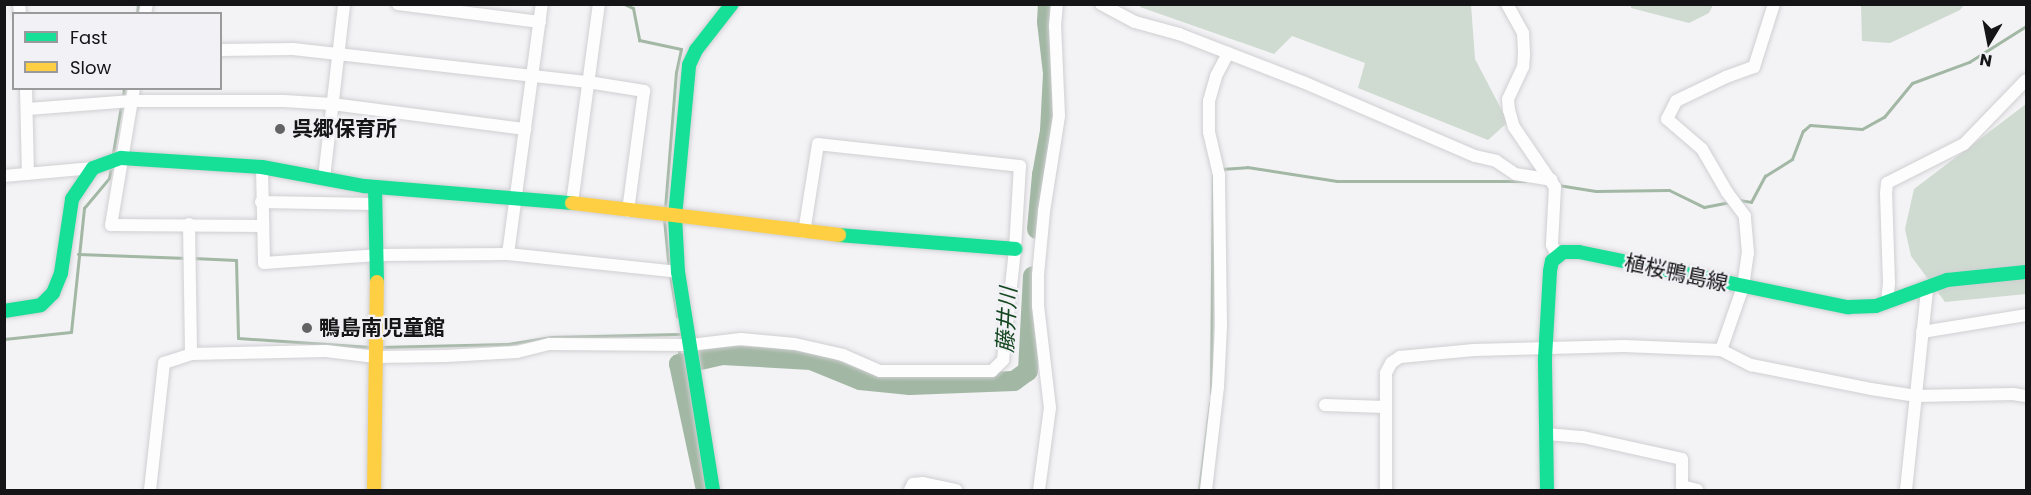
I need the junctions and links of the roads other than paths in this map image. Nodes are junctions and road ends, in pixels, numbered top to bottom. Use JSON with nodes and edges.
{"nodes":[{"id":1,"x":26,"y":4,"type":"edge"},
{"id":2,"x":344,"y":4,"type":"edge"},
{"id":3,"x":398,"y":4,"type":"edge"},
{"id":4,"x":542,"y":4,"type":"edge"},
{"id":5,"x":599,"y":4,"type":"edge"},
{"id":6,"x":732,"y":4,"type":"edge"},
{"id":7,"x":1057,"y":4,"type":"edge"},
{"id":8,"x":1101,"y":4,"type":"edge"},
{"id":9,"x":1507,"y":4,"type":"edge"},
{"id":10,"x":1774,"y":4,"type":"edge"},
{"id":11,"x":19,"y":5,"type":"edge"},
{"id":12,"x":540,"y":22,"type":"junction"},
{"id":13,"x":222,"y":50,"type":"edge"},
{"id":14,"x":338,"y":53,"type":"junction"},
{"id":15,"x":1228,"y":53,"type":"junction"},
{"id":16,"x":533,"y":75,"type":"junction"},
{"id":17,"x":2026,"y":80,"type":"edge"},
{"id":18,"x":588,"y":82,"type":"junction"},
{"id":19,"x":26,"y":90,"type":"edge"},
{"id":20,"x":133,"y":95,"type":"edge"},
{"id":21,"x":332,"y":104,"type":"junction"},
{"id":22,"x":28,"y":109,"type":"junction"},
{"id":23,"x":525,"y":129,"type":"junction"},
{"id":24,"x":121,"y":158,"type":"junction"},
{"id":25,"x":100,"y":166,"type":"junction"},
{"id":26,"x":262,"y":167,"type":"junction"},
{"id":27,"x":28,"y":174,"type":"junction"},
{"id":28,"x":4,"y":176,"type":"edge"},
{"id":29,"x":324,"y":178,"type":"junction"},
{"id":30,"x":1553,"y":183,"type":"junction"},
{"id":31,"x":375,"y":187,"type":"junction"},
{"id":32,"x":516,"y":198,"type":"junction"},
{"id":33,"x":261,"y":202,"type":"junction"},
{"id":34,"x":572,"y":203,"type":"junction"},
{"id":35,"x":375,"y":204,"type":"junction"},
{"id":36,"x":628,"y":211,"type":"junction"},
{"id":37,"x":675,"y":217,"type":"junction"},
{"id":38,"x":189,"y":224,"type":"junction"},
{"id":39,"x":261,"y":226,"type":"junction"},
{"id":40,"x":804,"y":232,"type":"junction"},
{"id":41,"x":1015,"y":249,"type":"junction"},
{"id":42,"x":508,"y":254,"type":"junction"},
{"id":43,"x":377,"y":255,"type":"junction"},
{"id":44,"x":1557,"y":255,"type":"junction"},
{"id":45,"x":678,"y":272,"type":"junction"},
{"id":46,"x":2026,"y":272,"type":"edge"},
{"id":47,"x":1743,"y":287,"type":"junction"},
{"id":48,"x":1927,"y":290,"type":"junction"},
{"id":49,"x":1887,"y":302,"type":"junction"},
{"id":50,"x":4,"y":310,"type":"edge"},
{"id":51,"x":2026,"y":315,"type":"edge"},
{"id":52,"x":1922,"y":332,"type":"junction"},
{"id":53,"x":689,"y":345,"type":"junction"},
{"id":54,"x":375,"y":349,"type":"junction"},
{"id":55,"x":1546,"y":349,"type":"junction"},
{"id":56,"x":1721,"y":350,"type":"junction"},
{"id":57,"x":191,"y":354,"type":"junction"},
{"id":58,"x":1916,"y":396,"type":"junction"},
{"id":59,"x":2026,"y":396,"type":"edge"},
{"id":60,"x":1325,"y":405,"type":"dead end"},
{"id":61,"x":1385,"y":406,"type":"junction"},
{"id":62,"x":1547,"y":434,"type":"junction"},
{"id":63,"x":1682,"y":488,"type":"edge"},
{"id":64,"x":150,"y":490,"type":"edge"},
{"id":65,"x":374,"y":490,"type":"edge"},
{"id":66,"x":713,"y":490,"type":"edge"},
{"id":67,"x":910,"y":490,"type":"edge"},
{"id":68,"x":956,"y":490,"type":"edge"},
{"id":69,"x":1039,"y":490,"type":"edge"},
{"id":70,"x":1206,"y":490,"type":"edge"},
{"id":71,"x":1386,"y":490,"type":"edge"},
{"id":72,"x":1547,"y":490,"type":"edge"},
{"id":73,"x":1697,"y":490,"type":"edge"},
{"id":74,"x":1906,"y":490,"type":"edge"}],
"edges":[{"from":1,"to":11,"type":"street"},
{"from":2,"to":14,"type":"street"},
{"from":3,"to":12,"type":"street"},
{"from":4,"to":12,"type":"street"},
{"from":5,"to":18,"type":"street"},
{"from":6,"to":37,"type":"street"},
{"from":7,"to":69,"type":"street"},
{"from":8,"to":15,"type":"street"},
{"from":9,"to":30,"type":"street"},
{"from":10,"to":47,"type":"street"},
{"from":12,"to":16,"type":"street"},
{"from":13,"to":14,"type":"street"},
{"from":14,"to":16,"type":"street"},
{"from":14,"to":21,"type":"street"},
{"from":15,"to":30,"type":"street"},
{"from":15,"to":70,"type":"street"},
{"from":16,"to":18,"type":"street"},
{"from":16,"to":23,"type":"street"},
{"from":17,"to":49,"type":"street"},
{"from":18,"to":34,"type":"street"},
{"from":18,"to":36,"type":"street"},
{"from":19,"to":22,"type":"street"},
{"from":20,"to":21,"type":"street"},
{"from":20,"to":22,"type":"street"},
{"from":20,"to":24,"type":"street"},
{"from":21,"to":23,"type":"street"},
{"from":21,"to":29,"type":"street"},
{"from":22,"to":27,"type":"street"},
{"from":23,"to":32,"type":"street"},
{"from":24,"to":25,"type":"street"},
{"from":24,"to":26,"type":"street"},
{"from":24,"to":38,"type":"street"},
{"from":25,"to":27,"type":"street"},
{"from":25,"to":50,"type":"street"},
{"from":26,"to":29,"type":"street"},
{"from":26,"to":33,"type":"street"},
{"from":27,"to":28,"type":"street"},
{"from":29,"to":31,"type":"street"},
{"from":30,"to":44,"type":"street"},
{"from":31,"to":32,"type":"street"},
{"from":31,"to":35,"type":"street"},
{"from":32,"to":34,"type":"street"},
{"from":32,"to":42,"type":"street"},
{"from":33,"to":35,"type":"street"},
{"from":33,"to":39,"type":"street"},
{"from":34,"to":36,"type":"street"},
{"from":35,"to":43,"type":"street"},
{"from":36,"to":37,"type":"street"},
{"from":37,"to":40,"type":"street"},
{"from":37,"to":45,"type":"street"},
{"from":38,"to":39,"type":"street"},
{"from":38,"to":57,"type":"street"},
{"from":39,"to":43,"type":"street"},
{"from":40,"to":41,"type":"street"},
{"from":40,"to":41,"type":"street"},
{"from":41,"to":53,"type":"street"},
{"from":42,"to":43,"type":"street"},
{"from":42,"to":45,"type":"street"},
{"from":43,"to":54,"type":"street"},
{"from":44,"to":47,"type":"street","name":"植桜鴨島線"},
{"from":44,"to":55,"type":"street"},
{"from":45,"to":53,"type":"street"},
{"from":46,"to":48,"type":"street","name":"植桜鴨島線"},
{"from":47,"to":49,"type":"street","name":"植桜鴨島線"},
{"from":47,"to":56,"type":"street"},
{"from":48,"to":49,"type":"street","name":"植桜鴨島線"},
{"from":48,"to":52,"type":"street"},
{"from":51,"to":52,"type":"street"},
{"from":52,"to":58,"type":"street"},
{"from":53,"to":54,"type":"street"},
{"from":53,"to":66,"type":"street"},
{"from":54,"to":57,"type":"street"},
{"from":54,"to":65,"type":"street"},
{"from":55,"to":56,"type":"street"},
{"from":55,"to":61,"type":"street"},
{"from":55,"to":62,"type":"street"},
{"from":56,"to":58,"type":"street"},
{"from":57,"to":64,"type":"street"},
{"from":58,"to":59,"type":"street"},
{"from":58,"to":74,"type":"street"},
{"from":60,"to":61,"type":"street"},
{"from":61,"to":71,"type":"street"},
{"from":62,"to":63,"type":"street"},
{"from":62,"to":72,"type":"street"},
{"from":63,"to":73,"type":"street"},
{"from":67,"to":68,"type":"street"}]}
